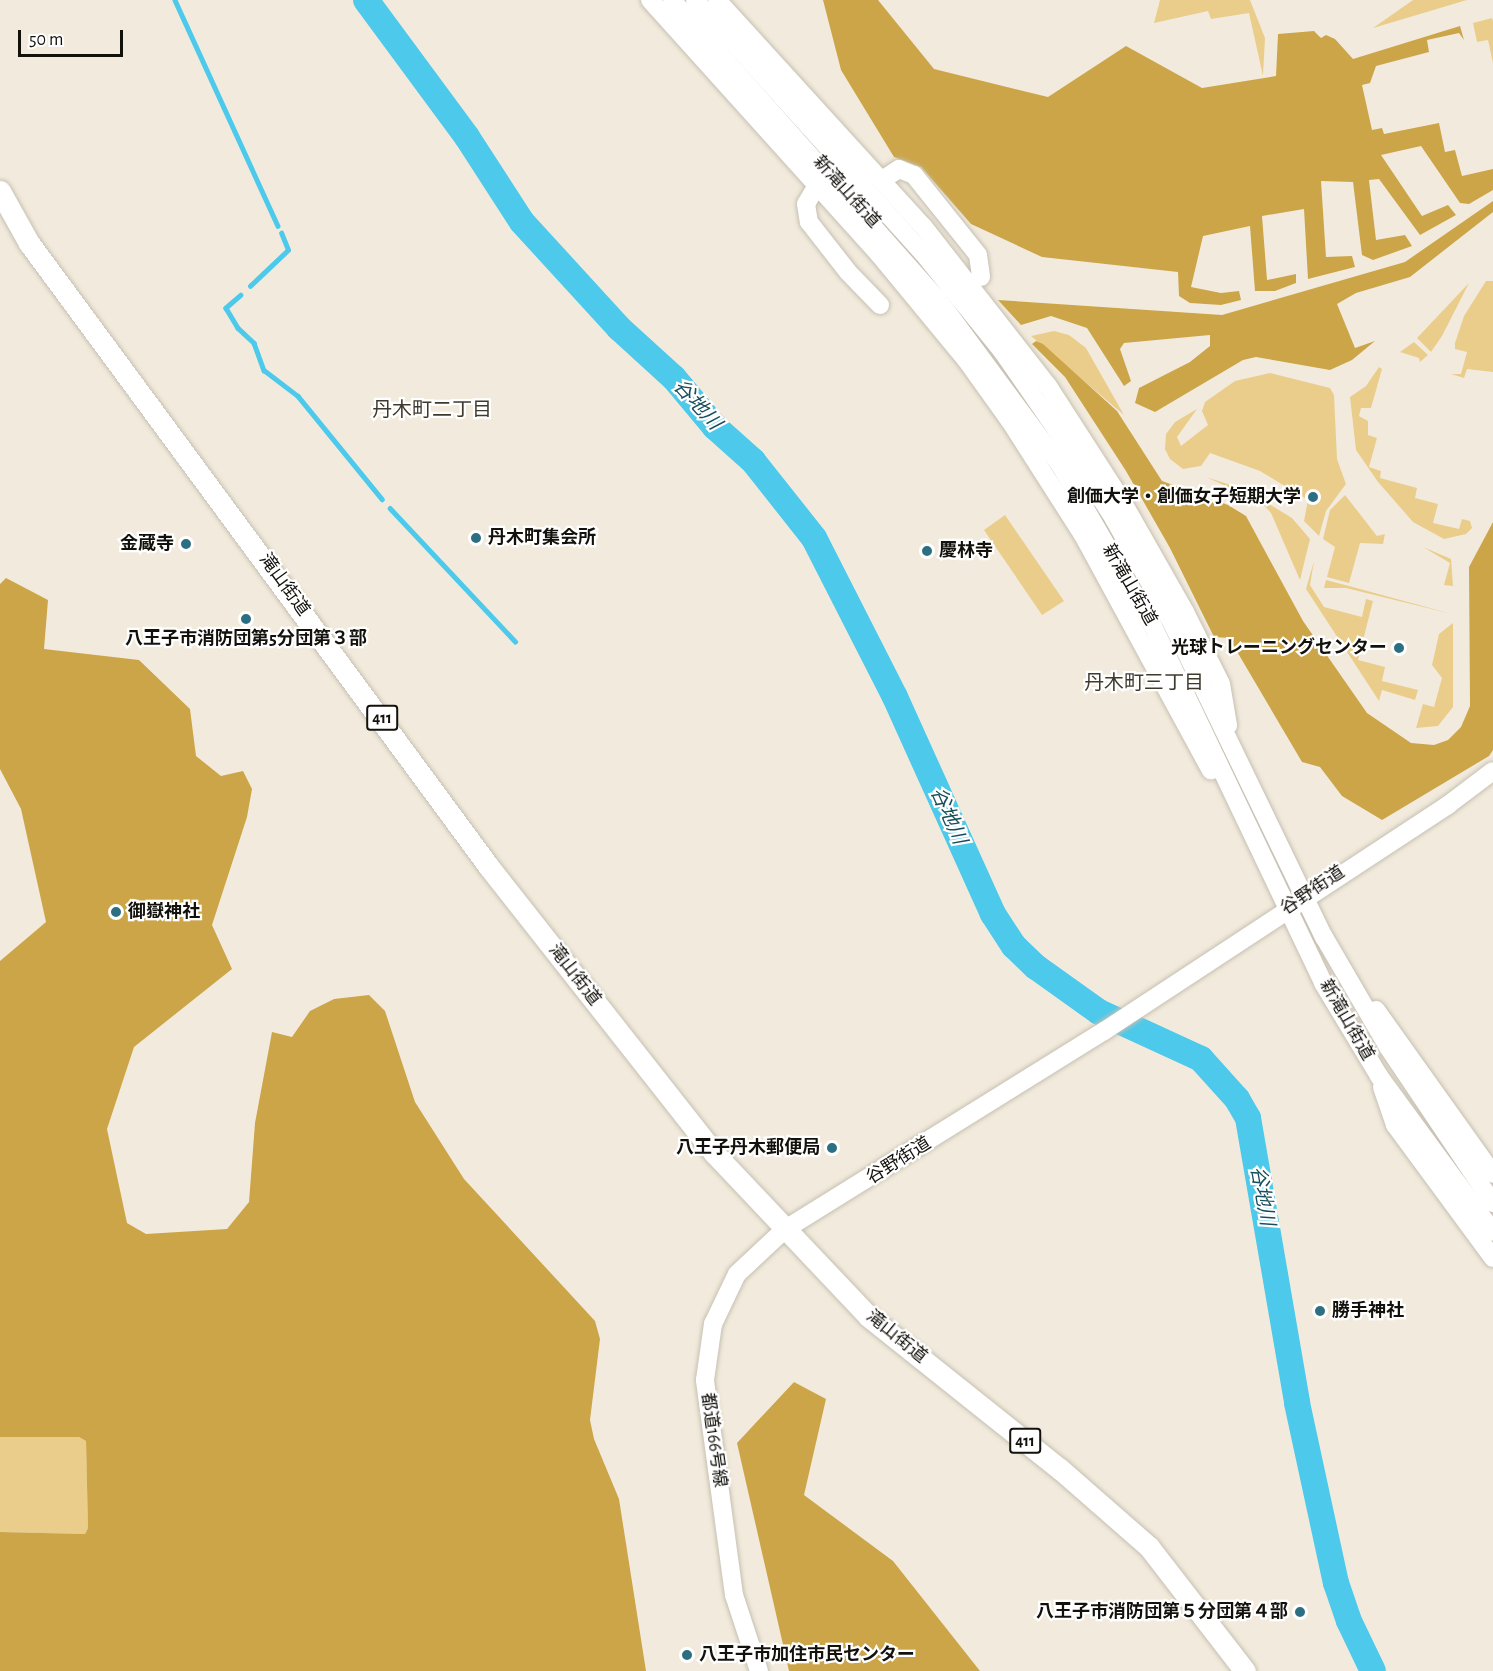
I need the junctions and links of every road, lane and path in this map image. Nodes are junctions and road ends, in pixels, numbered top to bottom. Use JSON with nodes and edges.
{"nodes":[{"id":1,"x":650,"y":0,"type":"edge"},
{"id":2,"x":672,"y":0,"type":"edge"},
{"id":3,"x":695,"y":0,"type":"edge"},
{"id":4,"x":717,"y":0,"type":"edge"},
{"id":5,"x":882,"y":180,"type":"junction"},
{"id":6,"x":818,"y":184,"type":"junction"},
{"id":7,"x":0,"y":191,"type":"edge"},
{"id":8,"x":981,"y":277,"type":"dead end"},
{"id":9,"x":880,"y":305,"type":"dead end"},
{"id":10,"x":1229,"y":736,"type":"junction"},
{"id":11,"x":1493,"y":771,"type":"edge"},
{"id":12,"x":1247,"y":829,"type":"junction"},
{"id":13,"x":1304,"y":896,"type":"junction"},
{"id":14,"x":1285,"y":910,"type":"junction"},
{"id":15,"x":1347,"y":976,"type":"junction"},
{"id":16,"x":1379,"y":1076,"type":"junction"},
{"id":17,"x":1493,"y":1174,"type":"edge"},
{"id":18,"x":1493,"y":1203,"type":"edge"},
{"id":19,"x":784,"y":1230,"type":"junction"},
{"id":20,"x":1493,"y":1232,"type":"edge"},
{"id":21,"x":1493,"y":1258,"type":"edge"},
{"id":22,"x":759,"y":1671,"type":"edge"},
{"id":23,"x":1245,"y":1671,"type":"edge"}],
"edges":[{"from":1,"to":6,"type":"main road"},
{"from":2,"to":12,"type":"main road","name":"新滝山街道"},
{"from":3,"to":10,"type":"main road","name":"新滝山街道"},
{"from":4,"to":5,"type":"main road"},
{"from":5,"to":8,"type":"main road"},
{"from":5,"to":10,"type":"main road"},
{"from":6,"to":9,"type":"main road"},
{"from":6,"to":12,"type":"main road"},
{"from":7,"to":19,"type":"highway","name":"滝山街道","number":"411"},
{"from":10,"to":13,"type":"main road","name":"新滝山街道"},
{"from":11,"to":13,"type":"main road","name":"谷野街道"},
{"from":12,"to":14,"type":"main road","name":"新滝山街道"},
{"from":13,"to":14,"type":"main road","name":"谷野街道"},
{"from":13,"to":15,"type":"main road","name":"新滝山街道"},
{"from":14,"to":16,"type":"main road","name":"新滝山街道"},
{"from":14,"to":19,"type":"main road","name":"谷野街道"},
{"from":15,"to":17,"type":"main road"},
{"from":15,"to":18,"type":"main road","name":"新滝山街道"},
{"from":16,"to":20,"type":"main road","name":"新滝山街道"},
{"from":16,"to":21,"type":"main road"},
{"from":19,"to":22,"type":"main road","name":"都道166号線"},
{"from":19,"to":23,"type":"highway","name":"滝山街道","number":"411"}]}
